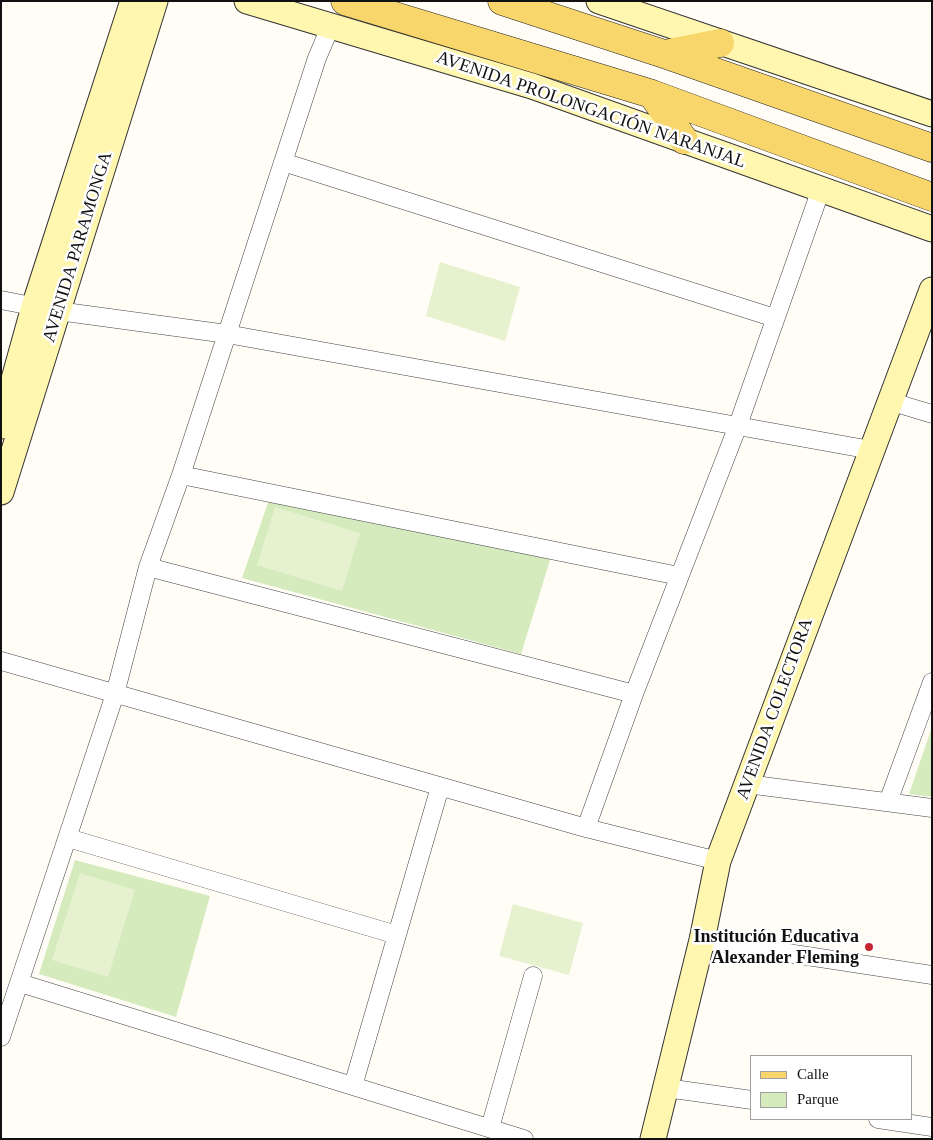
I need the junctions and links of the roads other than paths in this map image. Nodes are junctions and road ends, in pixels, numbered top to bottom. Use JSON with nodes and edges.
{"nodes":[{"id":1,"x":133,"y":1,"type":"edge"},
{"id":2,"x":155,"y":1,"type":"edge"},
{"id":3,"x":247,"y":1,"type":"edge"},
{"id":4,"x":345,"y":1,"type":"edge"},
{"id":5,"x":502,"y":1,"type":"edge"},
{"id":6,"x":599,"y":1,"type":"edge"},
{"id":7,"x":331,"y":25,"type":"junction"},
{"id":8,"x":720,"y":43,"type":"junction"},
{"id":9,"x":664,"y":54,"type":"junction"},
{"id":10,"x":652,"y":94,"type":"junction"},
{"id":11,"x":932,"y":114,"type":"edge"},
{"id":12,"x":684,"y":140,"type":"junction"},
{"id":13,"x":932,"y":148,"type":"edge"},
{"id":14,"x":283,"y":162,"type":"junction"},
{"id":15,"x":820,"y":190,"type":"junction"},
{"id":16,"x":932,"y":197,"type":"edge"},
{"id":17,"x":932,"y":229,"type":"edge"},
{"id":18,"x":932,"y":290,"type":"edge"},
{"id":19,"x":1,"y":300,"type":"edge"},
{"id":20,"x":46,"y":308,"type":"junction"},
{"id":21,"x":776,"y":318,"type":"junction"},
{"id":22,"x":227,"y":334,"type":"junction"},
{"id":23,"x":889,"y":402,"type":"junction"},
{"id":24,"x":932,"y":414,"type":"edge"},
{"id":25,"x":1,"y":426,"type":"edge"},
{"id":26,"x":737,"y":428,"type":"junction"},
{"id":27,"x":871,"y":450,"type":"junction"},
{"id":28,"x":6,"y":461,"type":"edge"},
{"id":29,"x":181,"y":476,"type":"junction"},
{"id":30,"x":1,"y":492,"type":"edge"},
{"id":31,"x":148,"y":567,"type":"junction"},
{"id":32,"x":679,"y":576,"type":"junction"},
{"id":33,"x":1,"y":661,"type":"edge"},
{"id":34,"x":932,"y":682,"type":"edge"},
{"id":35,"x":115,"y":694,"type":"junction"},
{"id":36,"x":634,"y":694,"type":"junction"},
{"id":37,"x":747,"y":784,"type":"junction"},
{"id":38,"x":440,"y":787,"type":"junction"},
{"id":39,"x":888,"y":802,"type":"junction"},
{"id":40,"x":932,"y":808,"type":"edge"},
{"id":41,"x":586,"y":828,"type":"junction"},
{"id":42,"x":68,"y":838,"type":"junction"},
{"id":43,"x":718,"y":861,"type":"junction"},
{"id":44,"x":397,"y":935,"type":"junction"},
{"id":45,"x":702,"y":940,"type":"junction"},
{"id":46,"x":932,"y":975,"type":"edge"},
{"id":47,"x":533,"y":976,"type":"dead end"},
{"id":48,"x":20,"y":983,"type":"junction"},
{"id":49,"x":1,"y":1037,"type":"edge"},
{"id":50,"x":353,"y":1086,"type":"junction"},
{"id":51,"x":666,"y":1088,"type":"junction"},
{"id":52,"x":750,"y":1100,"type":"edge"},
{"id":53,"x":886,"y":1120,"type":"edge"},
{"id":54,"x":932,"y":1126,"type":"edge"},
{"id":55,"x":490,"y":1128,"type":"junction"},
{"id":56,"x":524,"y":1139,"type":"edge"},
{"id":57,"x":653,"y":1139,"type":"edge"}],
"edges":[{"from":1,"to":20,"type":"street","name":"AVENIDA PARAMONGA"},
{"from":2,"to":20,"type":"street","name":"AVENIDA PARAMONGA"},
{"from":3,"to":7,"type":"street","name":"AVENIDA PROLONGACIÓN NARANJAL"},
{"from":4,"to":10,"type":"main road","name":"AVENIDA PROLONGACIÓN NARANJAL"},
{"from":5,"to":9,"type":"main road"},
{"from":6,"to":8,"type":"street"},
{"from":7,"to":12,"type":"street","name":"AVENIDA PROLONGACIÓN NARANJAL"},
{"from":7,"to":14,"type":"street"},
{"from":8,"to":9,"type":"main road"},
{"from":8,"to":11,"type":"street"},
{"from":9,"to":13,"type":"main road"},
{"from":10,"to":12,"type":"main road"},
{"from":10,"to":16,"type":"main road","name":"AVENIDA PROLONGACIÓN NARANJAL"},
{"from":12,"to":15,"type":"street","name":"AVENIDA PROLONGACIÓN NARANJAL"},
{"from":14,"to":21,"type":"street"},
{"from":14,"to":22,"type":"street"},
{"from":15,"to":17,"type":"street","name":"AVENIDA PROLONGACIÓN NARANJAL"},
{"from":15,"to":21,"type":"street"},
{"from":18,"to":23,"type":"street","name":"AVENIDA COLECTORA"},
{"from":19,"to":20,"type":"street"},
{"from":20,"to":22,"type":"street"},
{"from":20,"to":25,"type":"street","name":"AVENIDA PARAMONGA"},
{"from":20,"to":28,"type":"street","name":"AVENIDA PARAMONGA"},
{"from":21,"to":26,"type":"street"},
{"from":22,"to":26,"type":"street"},
{"from":22,"to":29,"type":"street"},
{"from":23,"to":24,"type":"street"},
{"from":23,"to":27,"type":"street","name":"AVENIDA COLECTORA"},
{"from":26,"to":27,"type":"street"},
{"from":26,"to":32,"type":"street"},
{"from":27,"to":37,"type":"street","name":"AVENIDA COLECTORA"},
{"from":28,"to":30,"type":"street","name":"AVENIDA PARAMONGA"},
{"from":29,"to":31,"type":"street"},
{"from":29,"to":32,"type":"street"},
{"from":31,"to":35,"type":"street"},
{"from":31,"to":36,"type":"street"},
{"from":32,"to":36,"type":"street"},
{"from":33,"to":35,"type":"street"},
{"from":34,"to":39,"type":"street"},
{"from":35,"to":38,"type":"street"},
{"from":35,"to":42,"type":"street"},
{"from":36,"to":41,"type":"street"},
{"from":37,"to":39,"type":"street"},
{"from":37,"to":43,"type":"street","name":"AVENIDA COLECTORA"},
{"from":38,"to":41,"type":"street"},
{"from":38,"to":44,"type":"street"},
{"from":39,"to":40,"type":"street"},
{"from":41,"to":43,"type":"street"},
{"from":42,"to":44,"type":"street"},
{"from":42,"to":48,"type":"street"},
{"from":43,"to":45,"type":"street","name":"AVENIDA COLECTORA"},
{"from":44,"to":50,"type":"street"},
{"from":45,"to":46,"type":"street"},
{"from":45,"to":51,"type":"street","name":"AVENIDA COLECTORA"},
{"from":47,"to":55,"type":"street"},
{"from":48,"to":49,"type":"street"},
{"from":48,"to":50,"type":"street"},
{"from":50,"to":55,"type":"street"},
{"from":51,"to":52,"type":"street"},
{"from":51,"to":57,"type":"street","name":"AVENIDA COLECTORA"},
{"from":53,"to":54,"type":"street"},
{"from":55,"to":56,"type":"street"}]}
